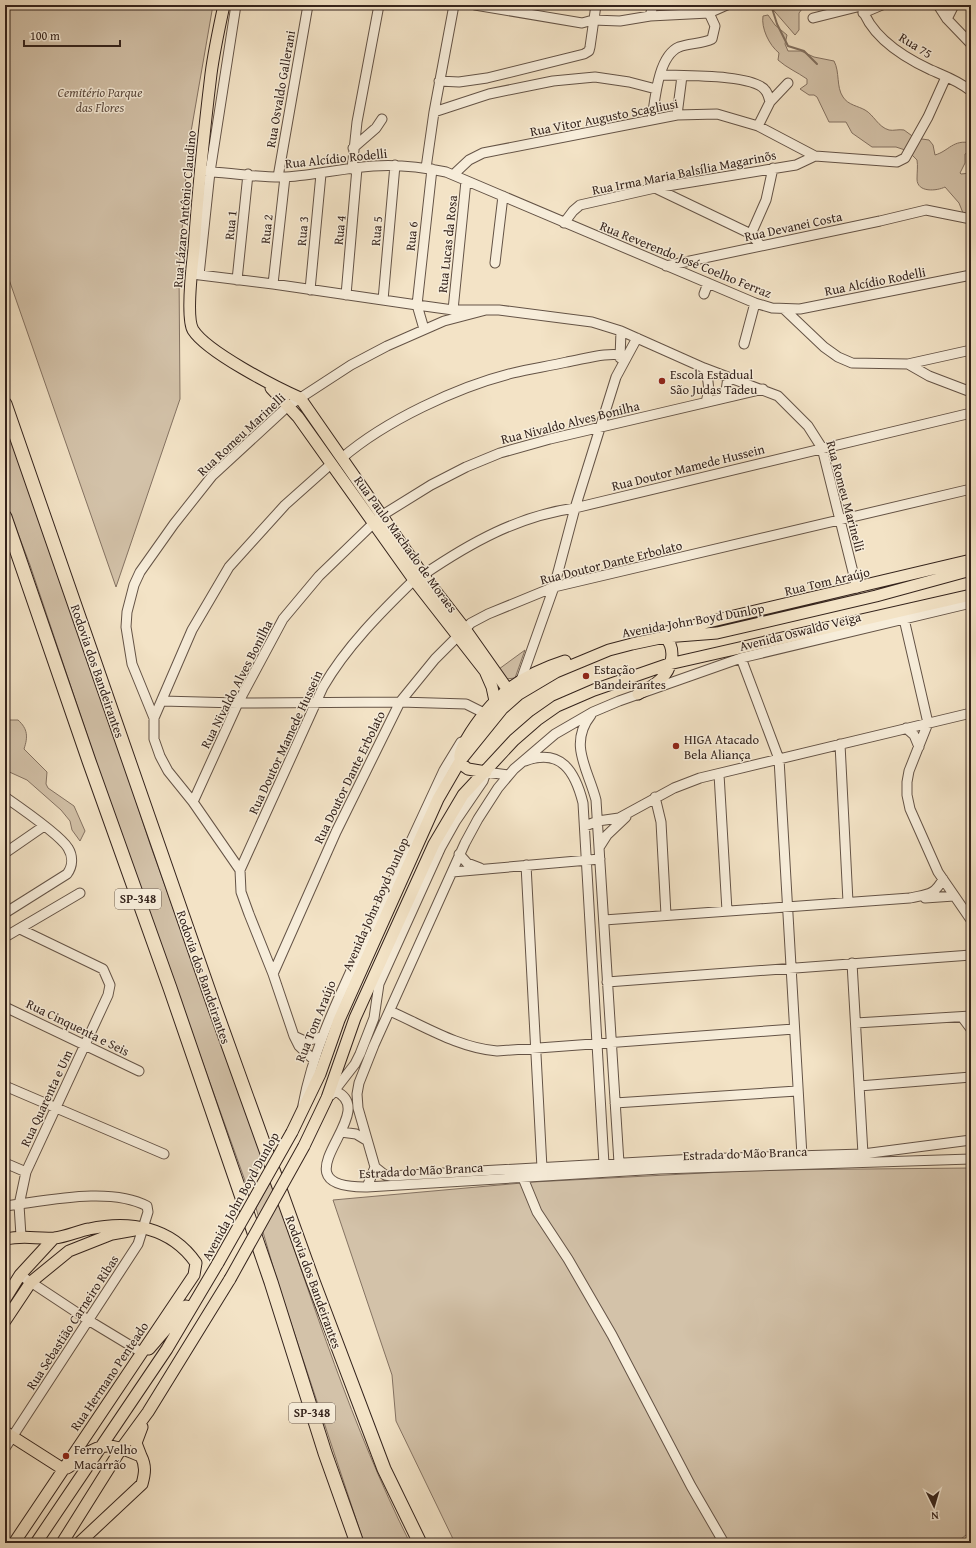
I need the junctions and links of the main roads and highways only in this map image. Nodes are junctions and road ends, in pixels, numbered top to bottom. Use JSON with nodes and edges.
{"nodes":[{"id":1,"x":224,"y":5,"type":"edge"},
{"id":2,"x":263,"y":379,"type":"junction"},
{"id":3,"x":300,"y":398,"type":"joint"},
{"id":4,"x":5,"y":404,"type":"edge"},
{"id":5,"x":288,"y":406,"type":"joint"},
{"id":6,"x":5,"y":517,"type":"edge"},
{"id":7,"x":377,"y":519,"type":"junction"},
{"id":8,"x":971,"y":560,"type":"edge"},
{"id":9,"x":971,"y":570,"type":"edge"},
{"id":10,"x":971,"y":594,"type":"edge"},
{"id":11,"x":461,"y":633,"type":"junction"},
{"id":12,"x":665,"y":637,"type":"junction"},
{"id":13,"x":647,"y":638,"type":"junction"},
{"id":14,"x":597,"y":652,"type":"junction"},
{"id":15,"x":669,"y":664,"type":"junction"},
{"id":16,"x":508,"y":690,"type":"junction"},
{"id":17,"x":638,"y":694,"type":"road end"},
{"id":18,"x":495,"y":701,"type":"junction"},
{"id":19,"x":460,"y":761,"type":"junction"},
{"id":20,"x":486,"y":772,"type":"junction"},
{"id":21,"x":143,"y":1228,"type":"junction"},
{"id":22,"x":54,"y":1238,"type":"junction"},
{"id":23,"x":5,"y":1240,"type":"edge"},
{"id":24,"x":68,"y":1251,"type":"junction"},
{"id":25,"x":5,"y":1299,"type":"edge"},
{"id":26,"x":197,"y":1300,"type":"junction"},
{"id":27,"x":5,"y":1321,"type":"edge"},
{"id":28,"x":141,"y":1352,"type":"junction"},
{"id":29,"x":148,"y":1412,"type":"junction"},
{"id":30,"x":9,"y":1434,"type":"edge"},
{"id":31,"x":103,"y":1445,"type":"junction"},
{"id":32,"x":121,"y":1449,"type":"junction"},
{"id":33,"x":141,"y":1456,"type":"junction"},
{"id":34,"x":63,"y":1469,"type":"junction"},
{"id":35,"x":63,"y":1542,"type":"edge"},
{"id":36,"x":14,"y":1543,"type":"edge"},
{"id":37,"x":36,"y":1543,"type":"edge"},
{"id":38,"x":79,"y":1543,"type":"edge"},
{"id":39,"x":357,"y":1543,"type":"edge"},
{"id":40,"x":420,"y":1543,"type":"edge"}],
"edges":[{"from":1,"to":2,"type":"main road","name":"Rua Lázaro Antônio Claudino"},
{"from":2,"to":3,"type":"main road","name":"Rua Lázaro Antônio Claudino"},
{"from":2,"to":5,"type":"main road","name":"Rua Lázaro Antônio Claudino"},
{"from":3,"to":7,"type":"main road","name":"Rua Paulo Machado de Moraes"},
{"from":4,"to":40,"type":"highway","name":"Rodovia dos Bandeirantes","number":"SP-348"},
{"from":5,"to":7,"type":"main road","name":"Rua Paulo Machado de Moraes"},
{"from":6,"to":39,"type":"highway","number":"SP-348"},
{"from":7,"to":11,"type":"main road","name":"Rua Paulo Machado de Moraes"},
{"from":8,"to":13,"type":"main road","name":"Rua Tom Araújo"},
{"from":9,"to":12,"type":"main road","name":"Avenida John Boyd Dunlop"},
{"from":10,"to":15,"type":"main road"},
{"from":11,"to":16,"type":"main road","name":"Rua Paulo Machado de Moraes"},
{"from":11,"to":18,"type":"main road","name":"Rua Paulo Machado de Moraes"},
{"from":12,"to":13,"type":"main road","name":"Avenida John Boyd Dunlop"},
{"from":12,"to":15,"type":"main road"},
{"from":13,"to":14,"type":"main road","name":"Rua Tom Araújo"},
{"from":14,"to":16,"type":"main road","name":"Rua Tom Araújo"},
{"from":14,"to":19,"type":"main road","name":"Avenida John Boyd Dunlop"},
{"from":15,"to":17,"type":"main road"},
{"from":15,"to":20,"type":"main road"},
{"from":16,"to":18,"type":"main road"},
{"from":18,"to":19,"type":"main road"},
{"from":19,"to":20,"type":"main road"},
{"from":19,"to":26,"type":"main road","name":"Avenida John Boyd Dunlop","bridge":true},
{"from":20,"to":29,"type":"main road","bridge":true},
{"from":21,"to":22,"type":"main road"},
{"from":21,"to":24,"type":"main road"},
{"from":21,"to":28,"type":"main road","name":"Rua Hermano Penteado"},
{"from":22,"to":23,"type":"main road"},
{"from":22,"to":24,"type":"main road"},
{"from":22,"to":25,"type":"main road"},
{"from":24,"to":27,"type":"main road"},
{"from":26,"to":28,"type":"main road"},
{"from":26,"to":31,"type":"main road","name":"Avenida John Boyd Dunlop"},
{"from":28,"to":34,"type":"main road","name":"Rua Hermano Penteado"},
{"from":29,"to":32,"type":"main road"},
{"from":29,"to":33,"type":"main road"},
{"from":30,"to":34,"type":"main road"},
{"from":31,"to":32,"type":"main road"},
{"from":31,"to":34,"type":"main road"},
{"from":31,"to":37,"type":"main road","name":"Avenida John Boyd Dunlop"},
{"from":32,"to":33,"type":"main road"},
{"from":32,"to":35,"type":"main road"},
{"from":33,"to":38,"type":"main road"},
{"from":34,"to":36,"type":"main road","name":"Rua Hermano Penteado"}]}
